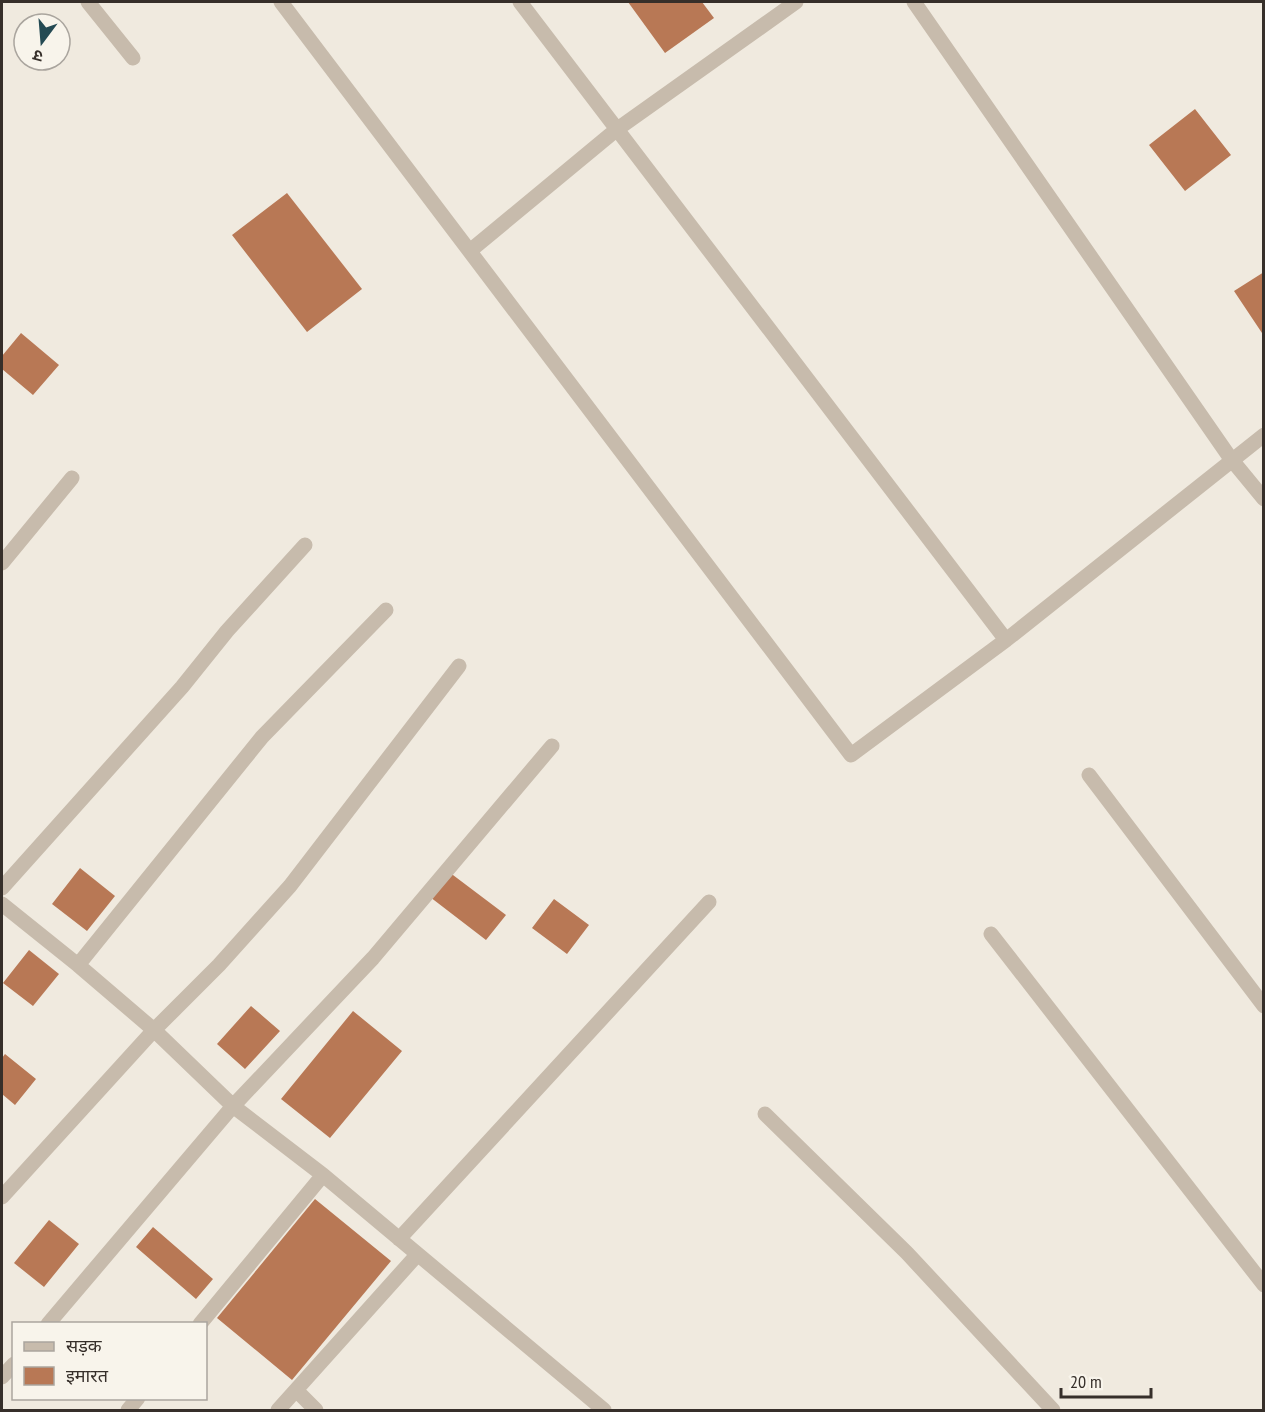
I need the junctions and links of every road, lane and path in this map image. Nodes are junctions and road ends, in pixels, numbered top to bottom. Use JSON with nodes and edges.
{"nodes":[{"id":1,"x":88,"y":2,"type":"edge"},
{"id":2,"x":281,"y":2,"type":"edge"},
{"id":3,"x":520,"y":2,"type":"edge"},
{"id":4,"x":796,"y":2,"type":"edge"},
{"id":5,"x":914,"y":2,"type":"edge"},
{"id":6,"x":133,"y":58,"type":"dead end"},
{"id":7,"x":616,"y":130,"type":"junction"},
{"id":8,"x":471,"y":250,"type":"junction"},
{"id":9,"x":1263,"y":435,"type":"edge"},
{"id":10,"x":1231,"y":459,"type":"junction"},
{"id":11,"x":72,"y":478,"type":"dead end"},
{"id":12,"x":1263,"y":499,"type":"edge"},
{"id":13,"x":305,"y":545,"type":"dead end"},
{"id":14,"x":2,"y":563,"type":"edge"},
{"id":15,"x":386,"y":610,"type":"dead end"},
{"id":16,"x":1006,"y":640,"type":"junction"},
{"id":17,"x":459,"y":666,"type":"dead end"},
{"id":18,"x":552,"y":746,"type":"dead end"},
{"id":19,"x":1089,"y":775,"type":"dead end"},
{"id":20,"x":2,"y":888,"type":"edge"},
{"id":21,"x":709,"y":902,"type":"dead end"},
{"id":22,"x":2,"y":904,"type":"edge"},
{"id":23,"x":991,"y":934,"type":"dead end"},
{"id":24,"x":78,"y":965,"type":"junction"},
{"id":25,"x":1263,"y":1006,"type":"edge"},
{"id":26,"x":154,"y":1030,"type":"junction"},
{"id":27,"x":234,"y":1106,"type":"junction"},
{"id":28,"x":765,"y":1114,"type":"dead end"},
{"id":29,"x":323,"y":1175,"type":"junction"},
{"id":30,"x":2,"y":1197,"type":"edge"},
{"id":31,"x":399,"y":1239,"type":"junction"},
{"id":32,"x":417,"y":1255,"type":"junction"},
{"id":33,"x":1263,"y":1285,"type":"edge"},
{"id":34,"x":49,"y":1322,"type":"edge"},
{"id":35,"x":201,"y":1322,"type":"edge"},
{"id":36,"x":296,"y":1390,"type":"junction"},
{"id":37,"x":278,"y":1410,"type":"edge"},
{"id":38,"x":316,"y":1410,"type":"edge"},
{"id":39,"x":604,"y":1410,"type":"edge"},
{"id":40,"x":1053,"y":1410,"type":"edge"}],
"edges":[{"from":1,"to":6,"type":"street"},
{"from":2,"to":8,"type":"street"},
{"from":3,"to":7,"type":"street"},
{"from":4,"to":7,"type":"street"},
{"from":5,"to":10,"type":"street"},
{"from":7,"to":8,"type":"street"},
{"from":7,"to":16,"type":"street"},
{"from":8,"to":16,"type":"street"},
{"from":9,"to":10,"type":"street"},
{"from":10,"to":12,"type":"street"},
{"from":10,"to":16,"type":"street"},
{"from":11,"to":14,"type":"street"},
{"from":13,"to":20,"type":"street"},
{"from":15,"to":24,"type":"street"},
{"from":17,"to":26,"type":"street"},
{"from":18,"to":27,"type":"street"},
{"from":19,"to":25,"type":"street"},
{"from":21,"to":31,"type":"street"},
{"from":22,"to":24,"type":"street"},
{"from":23,"to":33,"type":"street"},
{"from":24,"to":26,"type":"street"},
{"from":26,"to":27,"type":"street"},
{"from":26,"to":30,"type":"street"},
{"from":27,"to":29,"type":"street"},
{"from":27,"to":34,"type":"street"},
{"from":28,"to":40,"type":"street"},
{"from":29,"to":31,"type":"street"},
{"from":29,"to":35,"type":"street"},
{"from":31,"to":32,"type":"street"},
{"from":32,"to":36,"type":"street"},
{"from":32,"to":39,"type":"street"},
{"from":36,"to":37,"type":"street"},
{"from":36,"to":38,"type":"street"}]}
